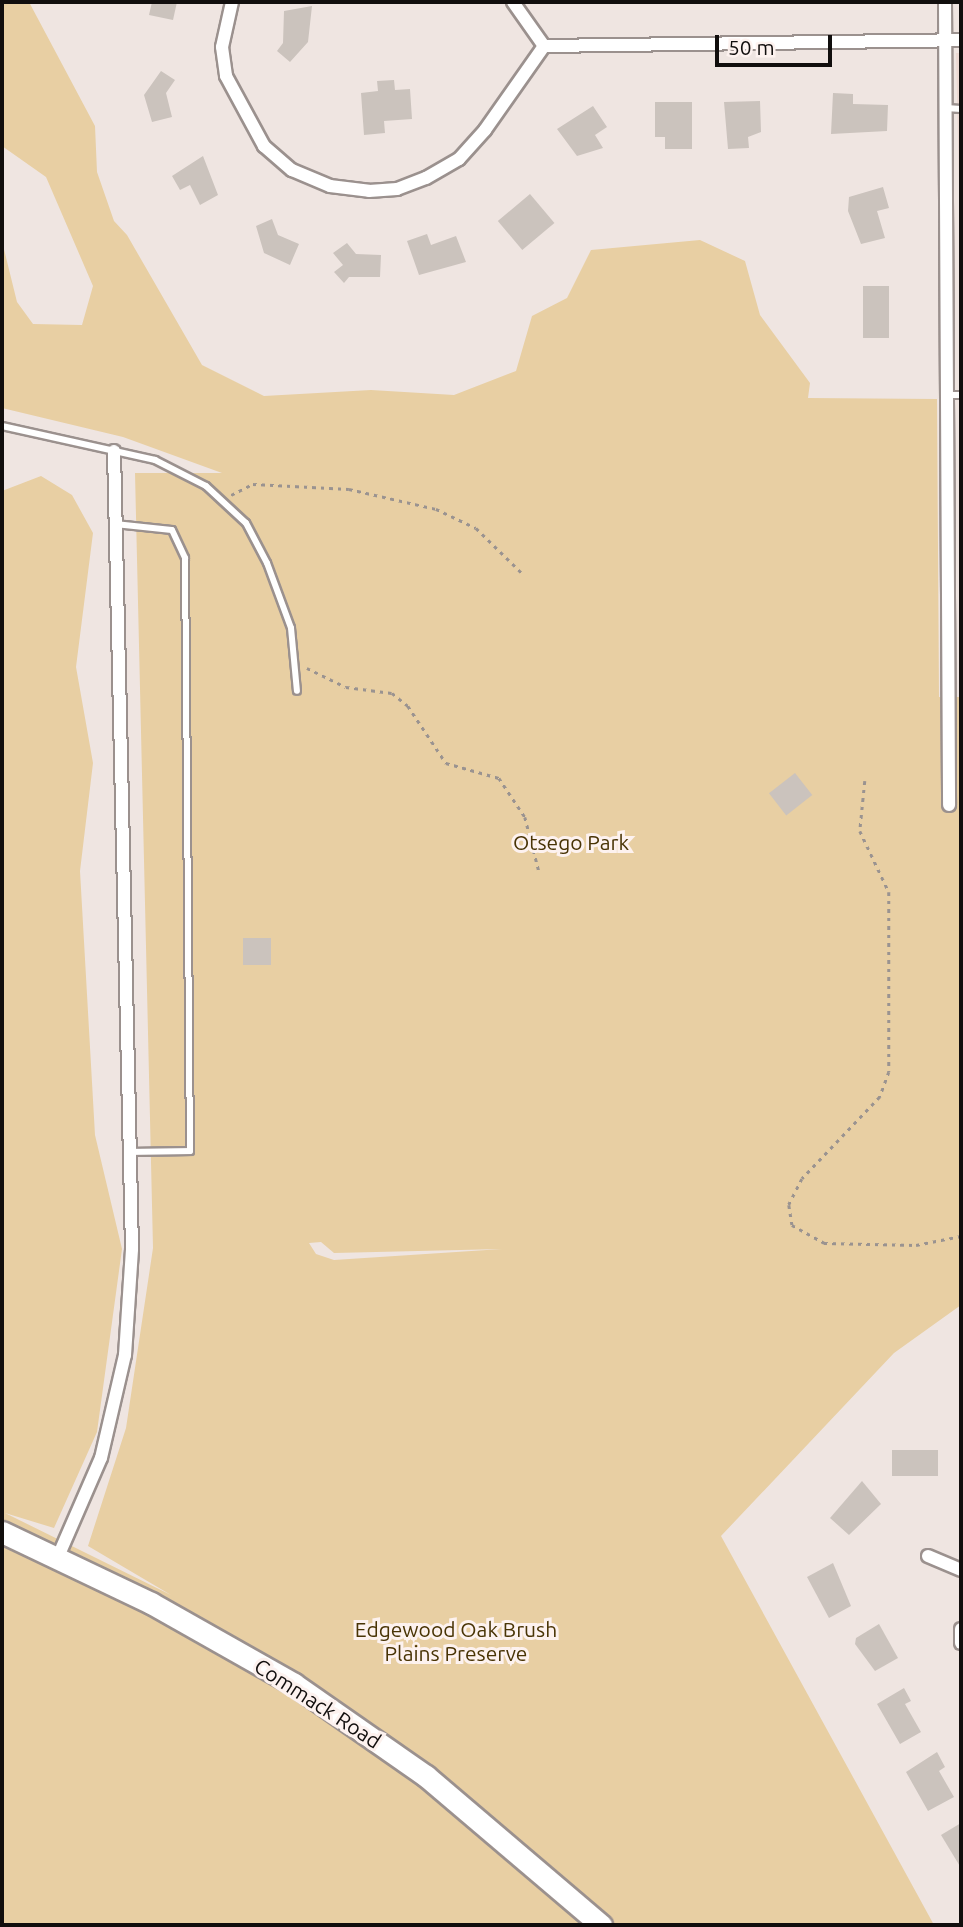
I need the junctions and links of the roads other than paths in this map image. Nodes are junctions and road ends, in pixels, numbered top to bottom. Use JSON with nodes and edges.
{"nodes":[{"id":1,"x":232,"y":2,"type":"edge"},
{"id":2,"x":513,"y":2,"type":"edge"},
{"id":3,"x":945,"y":2,"type":"edge"},
{"id":4,"x":946,"y":40,"type":"junction"},
{"id":5,"x":961,"y":40,"type":"edge"},
{"id":6,"x":544,"y":46,"type":"junction"},
{"id":7,"x":946,"y":108,"type":"junction"},
{"id":8,"x":961,"y":108,"type":"edge"},
{"id":9,"x":947,"y":395,"type":"junction"},
{"id":10,"x":961,"y":395,"type":"edge"},
{"id":11,"x":2,"y":426,"type":"edge"},
{"id":12,"x":114,"y":451,"type":"junction"},
{"id":13,"x":115,"y":524,"type":"junction"},
{"id":14,"x":947,"y":667,"type":"junction"},
{"id":15,"x":961,"y":667,"type":"edge"},
{"id":16,"x":297,"y":691,"type":"dead end"},
{"id":17,"x":948,"y":805,"type":"dead end"},
{"id":18,"x":130,"y":1152,"type":"junction"},
{"id":19,"x":2,"y":1532,"type":"edge"},
{"id":20,"x":928,"y":1556,"type":"dead end"},
{"id":21,"x":58,"y":1559,"type":"junction"},
{"id":22,"x":961,"y":1570,"type":"edge"},
{"id":23,"x":961,"y":1629,"type":"edge"},
{"id":24,"x":961,"y":1643,"type":"edge"},
{"id":25,"x":601,"y":1925,"type":"edge"}],
"edges":[{"from":1,"to":6,"type":"street"},
{"from":2,"to":6,"type":"street"},
{"from":3,"to":4,"type":"street"},
{"from":4,"to":5,"type":"street"},
{"from":4,"to":6,"type":"street"},
{"from":4,"to":7,"type":"street"},
{"from":7,"to":8,"type":"lane"},
{"from":7,"to":9,"type":"street"},
{"from":9,"to":10,"type":"lane"},
{"from":9,"to":14,"type":"street"},
{"from":11,"to":12,"type":"lane"},
{"from":12,"to":13,"type":"street"},
{"from":12,"to":16,"type":"lane"},
{"from":13,"to":18,"type":"street"},
{"from":13,"to":18,"type":"lane"},
{"from":14,"to":15,"type":"lane"},
{"from":14,"to":17,"type":"street"},
{"from":18,"to":21,"type":"street"},
{"from":19,"to":21,"type":"main road","name":"Commack Road"},
{"from":20,"to":22,"type":"street"},
{"from":21,"to":25,"type":"main road","name":"Commack Road"},
{"from":23,"to":24,"type":"street"}]}
